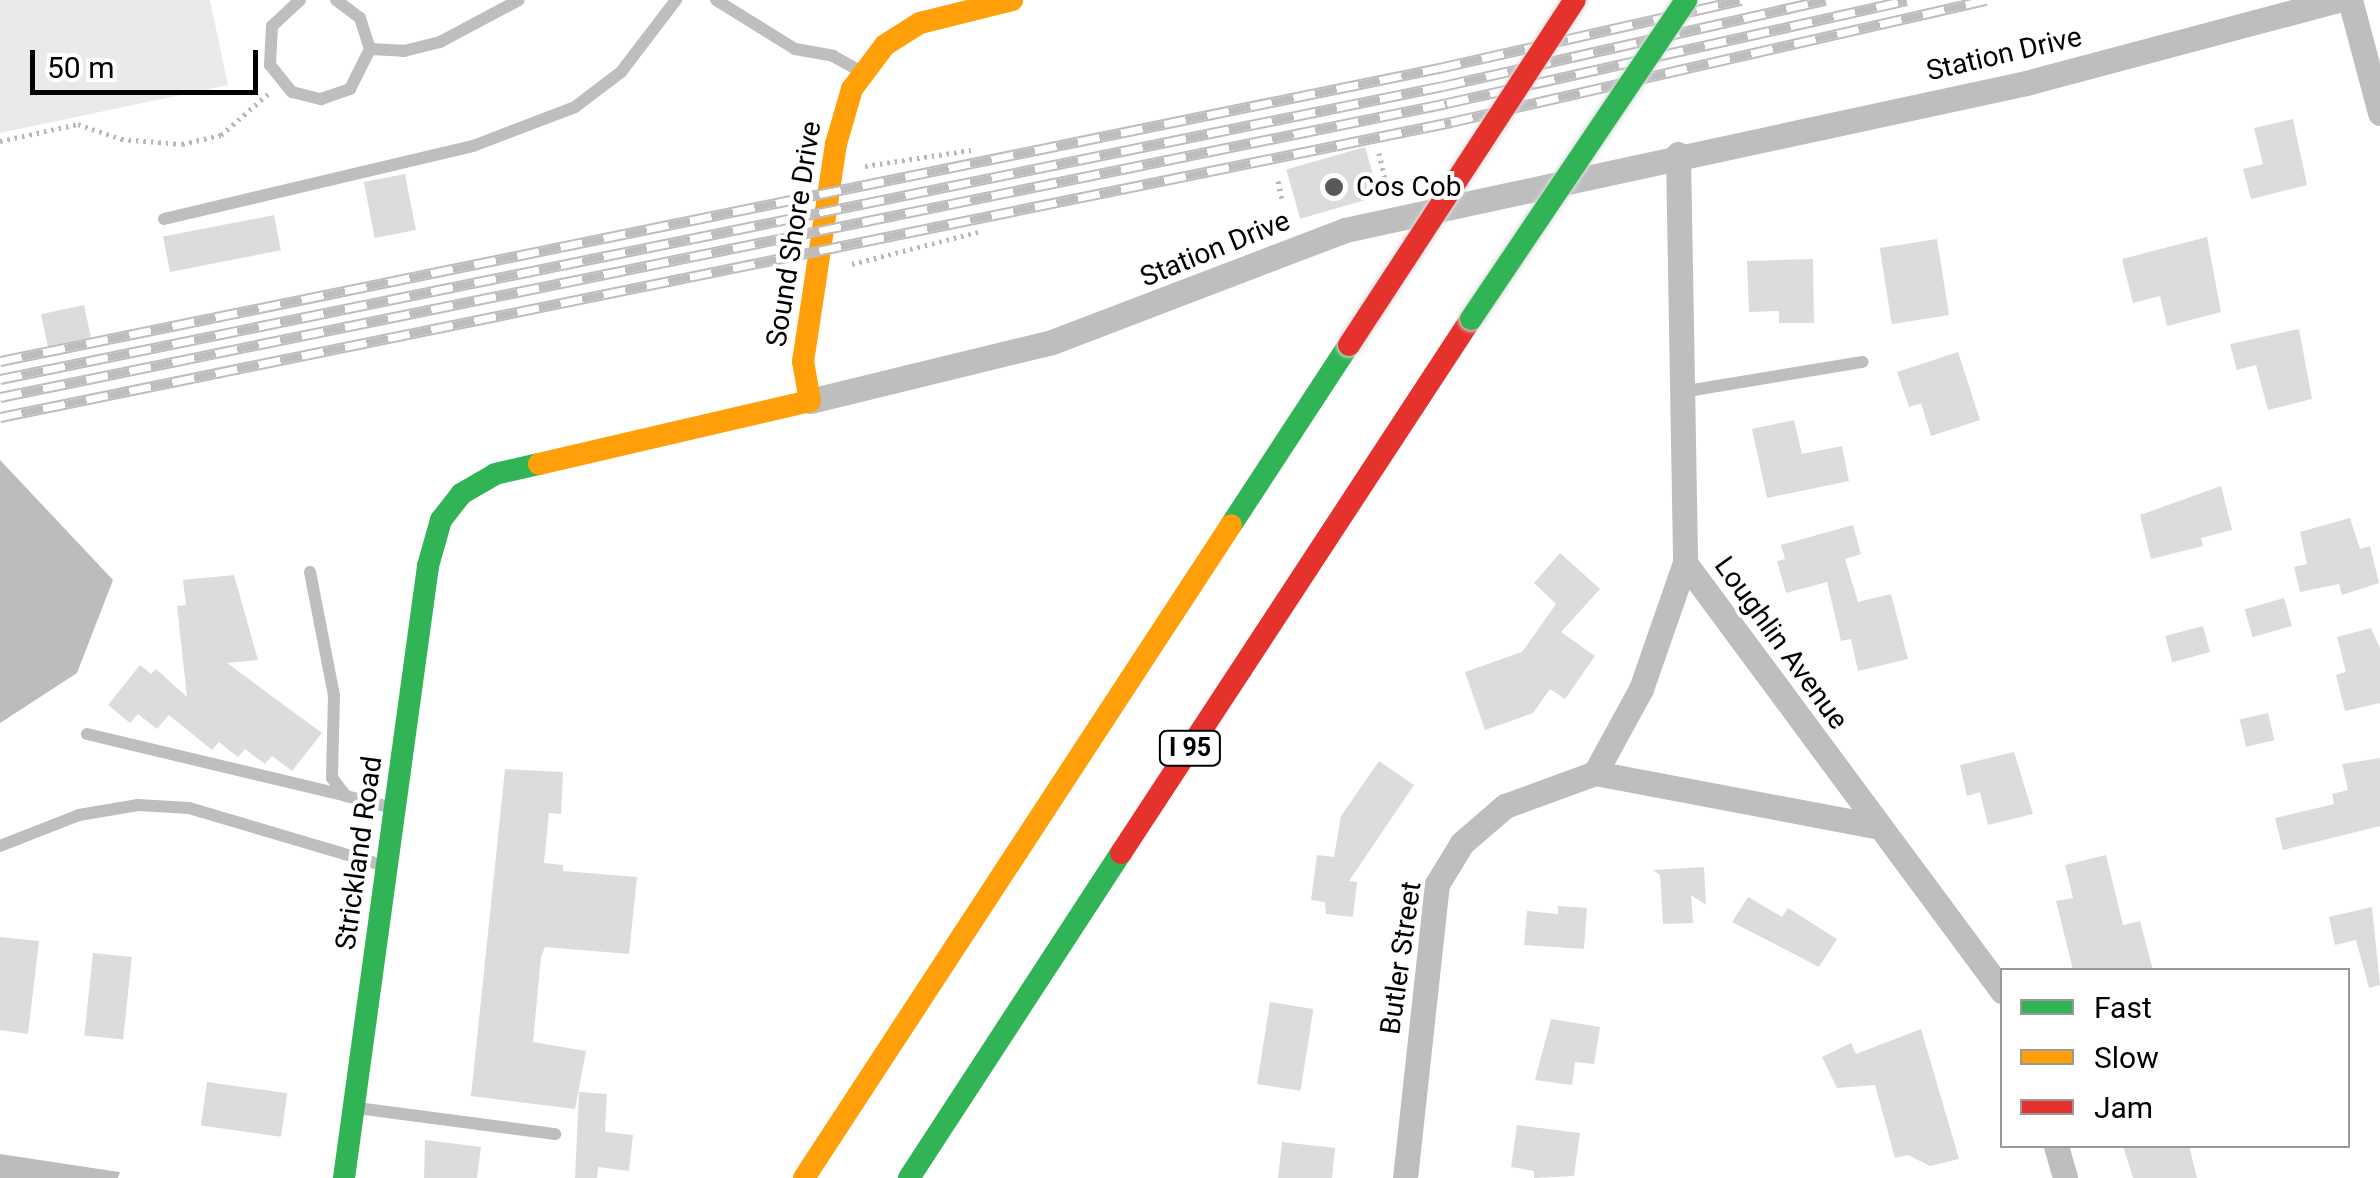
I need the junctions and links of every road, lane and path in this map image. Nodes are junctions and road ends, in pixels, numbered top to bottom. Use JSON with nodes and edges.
{"nodes":[{"id":1,"x":300,"y":0,"type":"edge"},
{"id":2,"x":519,"y":0,"type":"edge"},
{"id":3,"x":676,"y":0,"type":"edge"},
{"id":4,"x":716,"y":0,"type":"edge"},
{"id":5,"x":1012,"y":0,"type":"edge"},
{"id":6,"x":1576,"y":0,"type":"edge"},
{"id":7,"x":1686,"y":0,"type":"edge"},
{"id":8,"x":2338,"y":0,"type":"edge"},
{"id":9,"x":2350,"y":0,"type":"edge"},
{"id":10,"x":343,"y":1,"type":"edge"},
{"id":11,"x":280,"y":5,"type":"edge"},
{"id":12,"x":370,"y":49,"type":"junction"},
{"id":13,"x":862,"y":72,"type":"junction"},
{"id":14,"x":2376,"y":77,"type":"edge"},
{"id":15,"x":280,"y":82,"type":"junction"},
{"id":16,"x":2380,"y":113,"type":"edge"},
{"id":17,"x":0,"y":141,"type":"edge"},
{"id":18,"x":971,"y":150,"type":"dead end"},
{"id":19,"x":1379,"y":153,"type":"dead end"},
{"id":20,"x":1678,"y":154,"type":"junction"},
{"id":21,"x":876,"y":164,"type":"dead end"},
{"id":22,"x":1385,"y":178,"type":"dead end"},
{"id":23,"x":1278,"y":180,"type":"dead end"},
{"id":24,"x":1282,"y":200,"type":"dead end"},
{"id":25,"x":164,"y":219,"type":"dead end"},
{"id":26,"x":981,"y":231,"type":"dead end"},
{"id":27,"x":852,"y":264,"type":"dead end"},
{"id":28,"x":1863,"y":362,"type":"dead end"},
{"id":29,"x":1681,"y":392,"type":"junction"},
{"id":30,"x":810,"y":401,"type":"junction"},
{"id":31,"x":434,"y":536,"type":"joint"},
{"id":32,"x":1684,"y":563,"type":"junction"},
{"id":33,"x":310,"y":572,"type":"dead end"},
{"id":34,"x":87,"y":734,"type":"dead end"},
{"id":35,"x":1595,"y":773,"type":"junction"},
{"id":36,"x":346,"y":796,"type":"junction"},
{"id":37,"x":396,"y":809,"type":"junction"},
{"id":38,"x":1880,"y":826,"type":"junction"},
{"id":39,"x":0,"y":846,"type":"edge"},
{"id":40,"x":387,"y":866,"type":"junction"},
{"id":41,"x":2000,"y":989,"type":"edge"},
{"id":42,"x":354,"y":1108,"type":"junction"},
{"id":43,"x":554,"y":1134,"type":"dead end"},
{"id":44,"x":2057,"y":1148,"type":"edge"},
{"id":45,"x":344,"y":1178,"type":"edge"},
{"id":46,"x":804,"y":1178,"type":"edge"},
{"id":47,"x":910,"y":1178,"type":"edge"},
{"id":48,"x":1404,"y":1178,"type":"edge"},
{"id":49,"x":2065,"y":1178,"type":"edge"}],
"edges":[{"from":1,"to":11,"type":"lane"},
{"from":2,"to":12,"type":"lane"},
{"from":3,"to":25,"type":"lane"},
{"from":4,"to":13,"type":"lane"},
{"from":5,"to":13,"type":"main road","name":"Sound Shore Drive"},
{"from":6,"to":46,"type":"main road","bridge":true},
{"from":7,"to":47,"type":"main road","number":"I 95","bridge":true},
{"from":8,"to":20,"type":"street","name":"Station Drive"},
{"from":9,"to":14,"type":"street"},
{"from":10,"to":12,"type":"lane"},
{"from":11,"to":15,"type":"lane"},
{"from":12,"to":15,"type":"lane"},
{"from":13,"to":30,"type":"main road","name":"Sound Shore Drive"},
{"from":14,"to":16,"type":"street"},
{"from":15,"to":17,"type":"path"},
{"from":18,"to":21,"type":"path"},
{"from":19,"to":22,"type":"path"},
{"from":20,"to":29,"type":"street","name":"Loughlin Avenue"},
{"from":20,"to":30,"type":"street","name":"Station Drive"},
{"from":23,"to":24,"type":"path"},
{"from":26,"to":27,"type":"path"},
{"from":28,"to":29,"type":"lane"},
{"from":29,"to":32,"type":"street","name":"Loughlin Avenue"},
{"from":30,"to":31,"type":"main road","name":"Station Drive"},
{"from":31,"to":37,"type":"main road","name":"Strickland Road"},
{"from":32,"to":35,"type":"street"},
{"from":32,"to":38,"type":"street","name":"Loughlin Avenue"},
{"from":33,"to":36,"type":"lane"},
{"from":34,"to":36,"type":"lane"},
{"from":35,"to":38,"type":"street"},
{"from":35,"to":48,"type":"street","name":"Butler Street"},
{"from":36,"to":37,"type":"lane"},
{"from":37,"to":40,"type":"main road","name":"Strickland Road"},
{"from":38,"to":41,"type":"street","name":"Loughlin Avenue"},
{"from":39,"to":40,"type":"lane"},
{"from":40,"to":42,"type":"main road","name":"Strickland Road"},
{"from":42,"to":43,"type":"lane"},
{"from":42,"to":45,"type":"main road","name":"Strickland Road"},
{"from":44,"to":49,"type":"street"}]}
